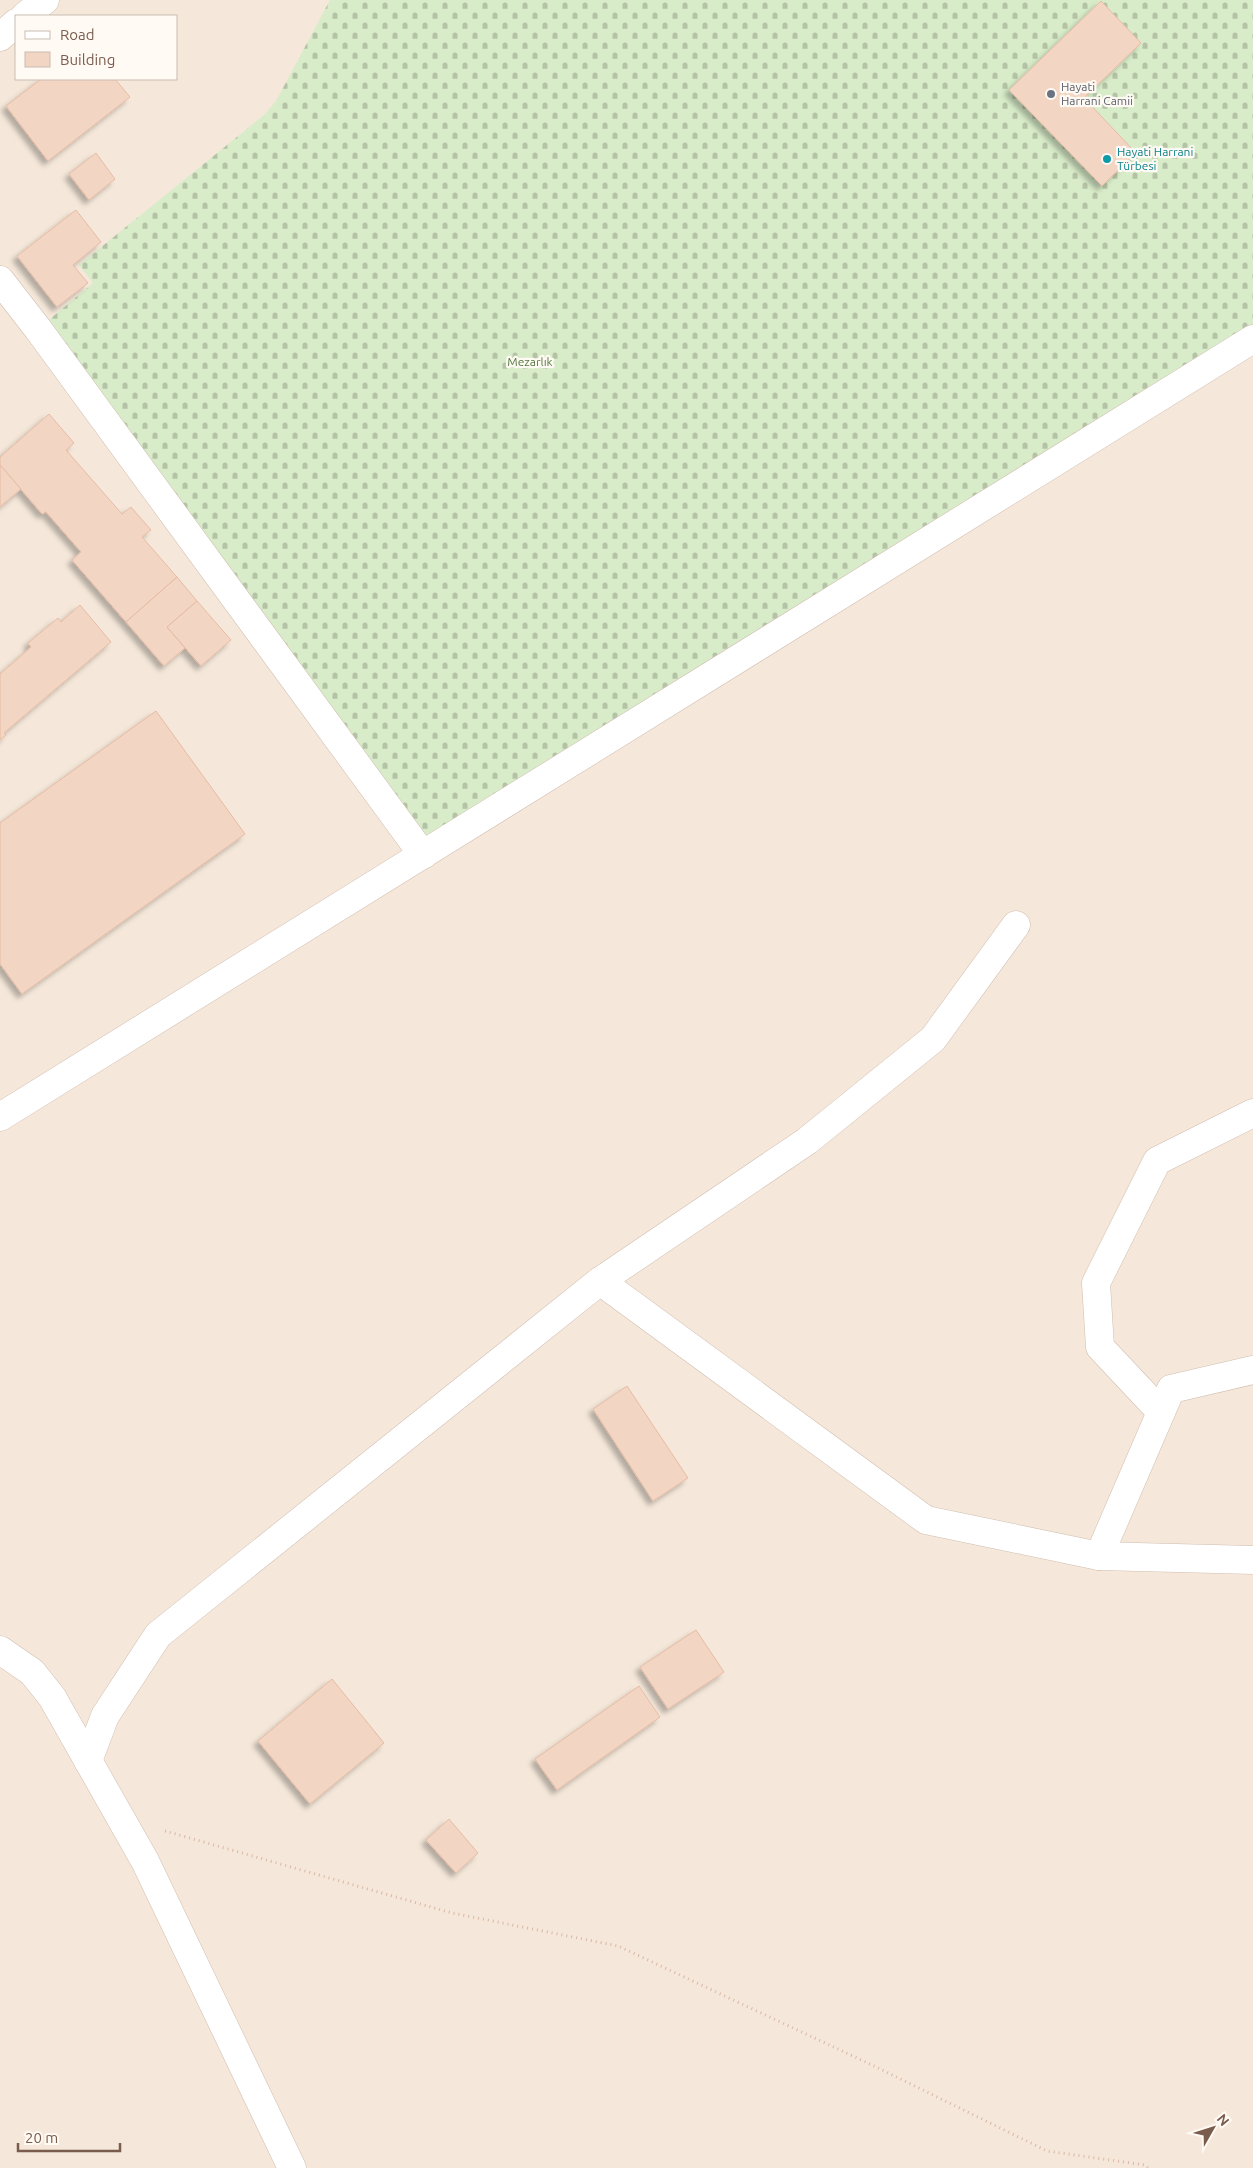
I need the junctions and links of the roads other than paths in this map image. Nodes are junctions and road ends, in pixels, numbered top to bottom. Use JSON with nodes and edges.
{"nodes":[{"id":1,"x":45,"y":0,"type":"edge"},
{"id":2,"x":26,"y":15,"type":"edge"},
{"id":3,"x":15,"y":24,"type":"edge"},
{"id":4,"x":0,"y":37,"type":"edge"},
{"id":5,"x":0,"y":280,"type":"edge"},
{"id":6,"x":1253,"y":339,"type":"edge"},
{"id":7,"x":422,"y":855,"type":"junction"},
{"id":8,"x":1016,"y":925,"type":"dead end"},
{"id":9,"x":1253,"y":1113,"type":"edge"},
{"id":10,"x":0,"y":1117,"type":"edge"},
{"id":11,"x":600,"y":1281,"type":"junction"},
{"id":12,"x":1253,"y":1370,"type":"edge"},
{"id":13,"x":1161,"y":1412,"type":"junction"},
{"id":14,"x":1100,"y":1556,"type":"junction"},
{"id":15,"x":1253,"y":1560,"type":"edge"},
{"id":16,"x":0,"y":1650,"type":"edge"},
{"id":17,"x":88,"y":1761,"type":"junction"},
{"id":18,"x":292,"y":2168,"type":"edge"}],
"edges":[{"from":1,"to":2,"type":"street"},
{"from":3,"to":4,"type":"street"},
{"from":5,"to":7,"type":"street"},
{"from":6,"to":7,"type":"street"},
{"from":7,"to":10,"type":"street"},
{"from":8,"to":11,"type":"street"},
{"from":9,"to":13,"type":"street"},
{"from":11,"to":14,"type":"street"},
{"from":11,"to":17,"type":"street"},
{"from":12,"to":13,"type":"street"},
{"from":13,"to":14,"type":"street"},
{"from":14,"to":15,"type":"street"},
{"from":16,"to":17,"type":"street"},
{"from":17,"to":18,"type":"street"}]}
